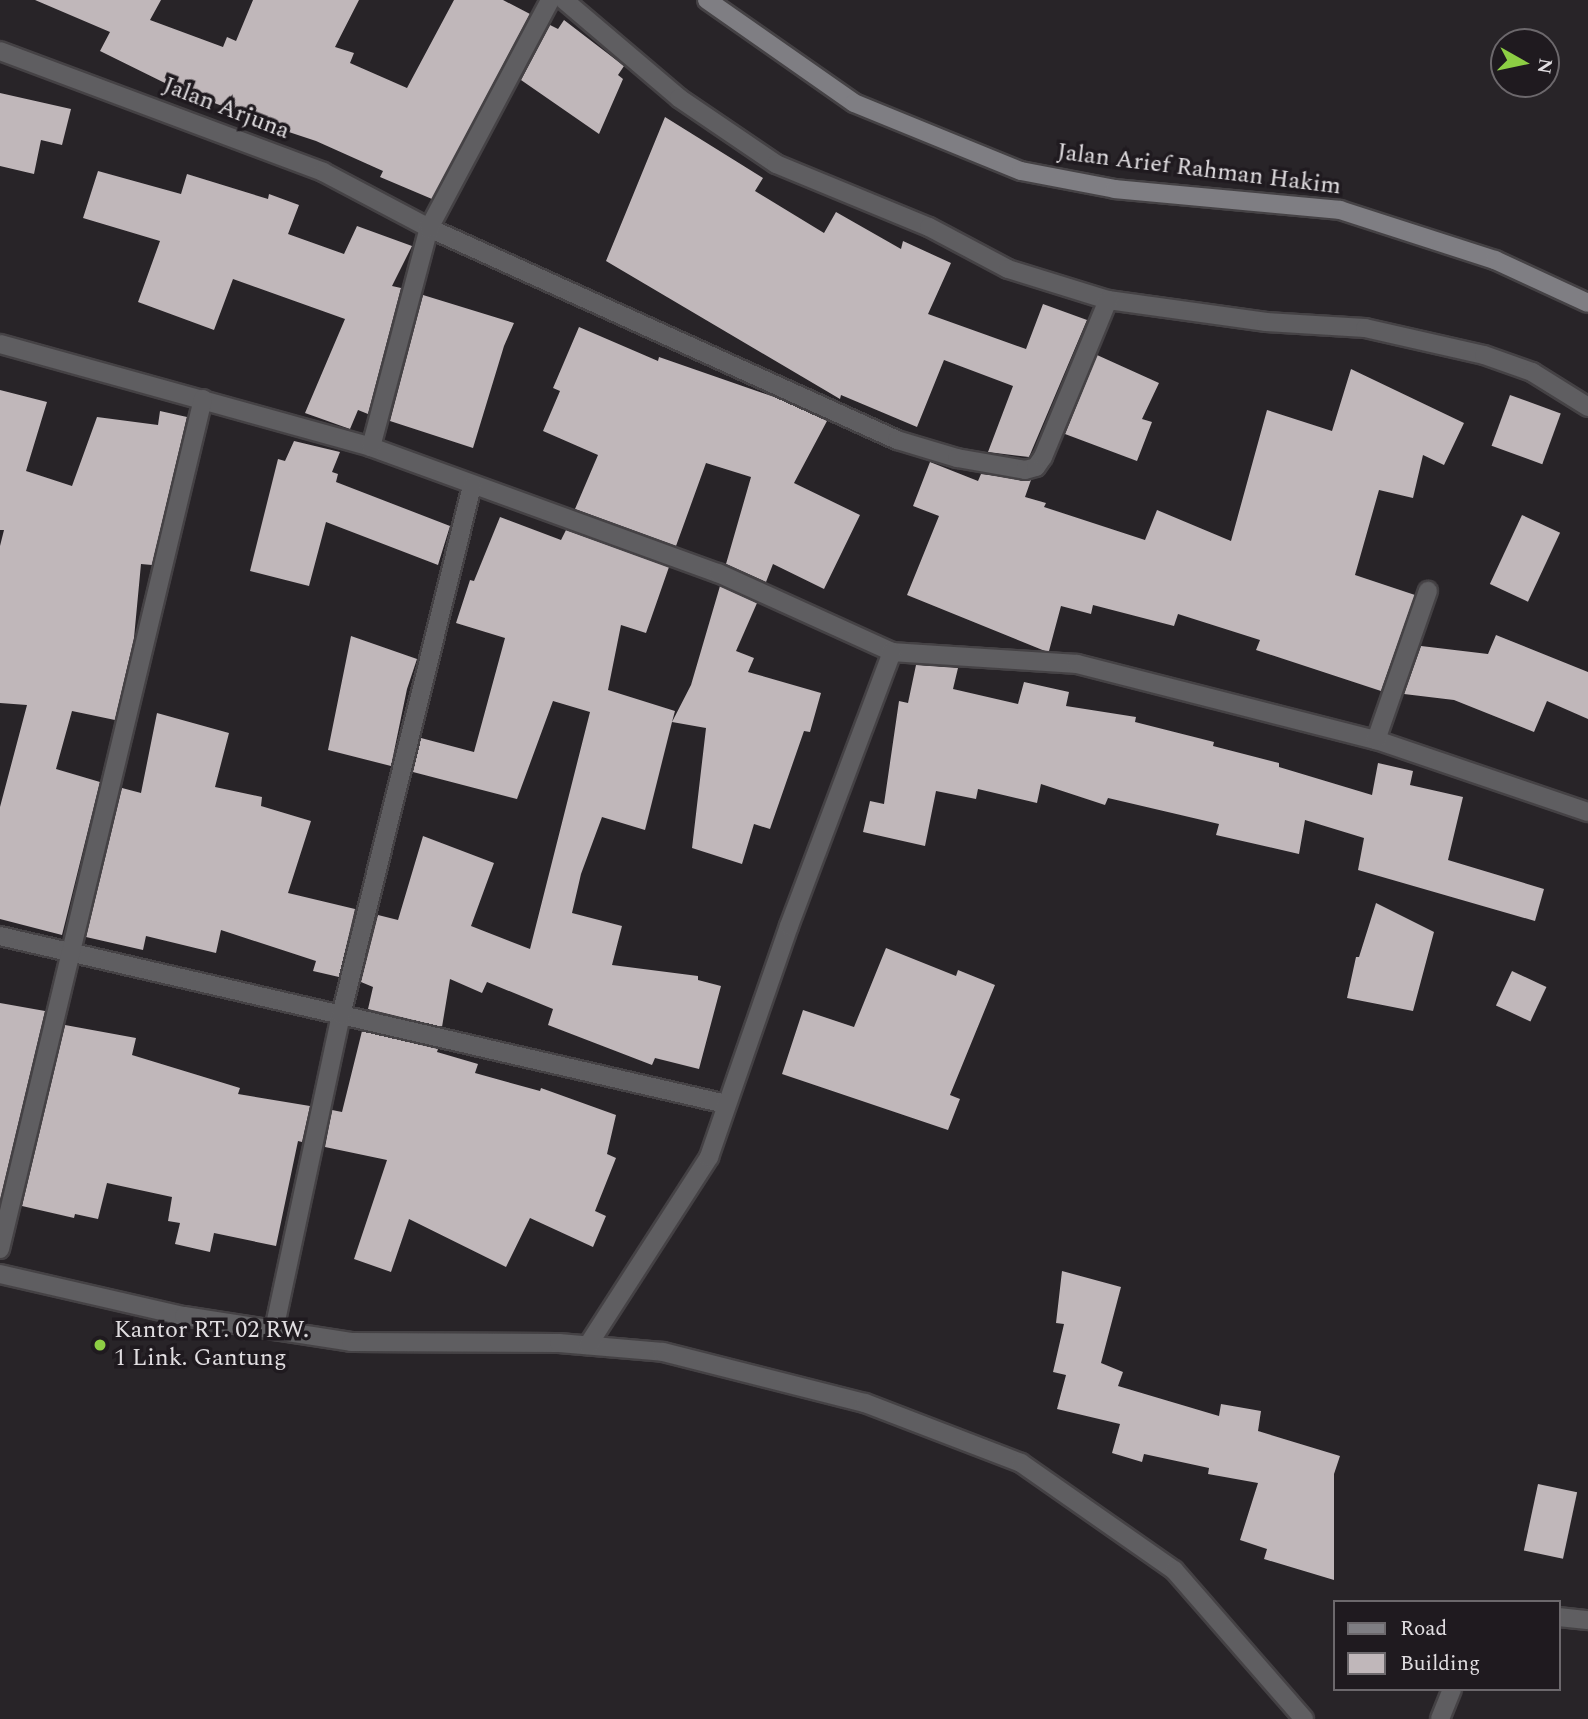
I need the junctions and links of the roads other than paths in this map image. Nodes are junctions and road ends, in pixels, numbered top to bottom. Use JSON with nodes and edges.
{"nodes":[{"id":1,"x":550,"y":0,"type":"edge"},
{"id":2,"x":564,"y":0,"type":"edge"},
{"id":3,"x":707,"y":0,"type":"edge"},
{"id":4,"x":0,"y":51,"type":"edge"},
{"id":5,"x":429,"y":228,"type":"junction"},
{"id":6,"x":1108,"y":300,"type":"junction"},
{"id":7,"x":1588,"y":303,"type":"edge"},
{"id":8,"x":0,"y":344,"type":"edge"},
{"id":9,"x":203,"y":399,"type":"junction"},
{"id":10,"x":1588,"y":407,"type":"edge"},
{"id":11,"x":371,"y":447,"type":"junction"},
{"id":12,"x":472,"y":486,"type":"junction"},
{"id":13,"x":1428,"y":592,"type":"dead end"},
{"id":14,"x":892,"y":652,"type":"junction"},
{"id":15,"x":1376,"y":740,"type":"junction"},
{"id":16,"x":1588,"y":812,"type":"edge"},
{"id":17,"x":0,"y":936,"type":"edge"},
{"id":18,"x":69,"y":952,"type":"junction"},
{"id":19,"x":341,"y":1015,"type":"junction"},
{"id":20,"x":726,"y":1104,"type":"junction"},
{"id":21,"x":0,"y":1249,"type":"edge"},
{"id":22,"x":0,"y":1274,"type":"edge"},
{"id":23,"x":274,"y":1330,"type":"junction"},
{"id":24,"x":589,"y":1345,"type":"junction"},
{"id":25,"x":1560,"y":1617,"type":"edge"},
{"id":26,"x":1588,"y":1620,"type":"edge"},
{"id":27,"x":1451,"y":1691,"type":"edge"},
{"id":28,"x":1304,"y":1719,"type":"edge"},
{"id":29,"x":1440,"y":1719,"type":"edge"}],
"edges":[{"from":1,"to":5,"type":"street"},
{"from":2,"to":6,"type":"street"},
{"from":3,"to":7,"type":"main road","name":"Jalan Arief Rahman Hakim"},
{"from":4,"to":5,"type":"street","name":"Jalan Arjuna"},
{"from":5,"to":6,"type":"street","name":"Jalan Arjuna"},
{"from":5,"to":11,"type":"street"},
{"from":6,"to":10,"type":"street"},
{"from":8,"to":9,"type":"street"},
{"from":9,"to":11,"type":"street"},
{"from":9,"to":18,"type":"street"},
{"from":11,"to":12,"type":"street"},
{"from":12,"to":14,"type":"street"},
{"from":12,"to":19,"type":"street"},
{"from":13,"to":15,"type":"street"},
{"from":14,"to":15,"type":"street"},
{"from":14,"to":20,"type":"street"},
{"from":15,"to":16,"type":"street"},
{"from":17,"to":18,"type":"street"},
{"from":18,"to":19,"type":"street"},
{"from":18,"to":21,"type":"street"},
{"from":19,"to":20,"type":"street"},
{"from":19,"to":23,"type":"street"},
{"from":20,"to":24,"type":"street"},
{"from":22,"to":23,"type":"street"},
{"from":23,"to":24,"type":"street"},
{"from":24,"to":28,"type":"street"},
{"from":25,"to":26,"type":"street"},
{"from":27,"to":29,"type":"street"}]}
